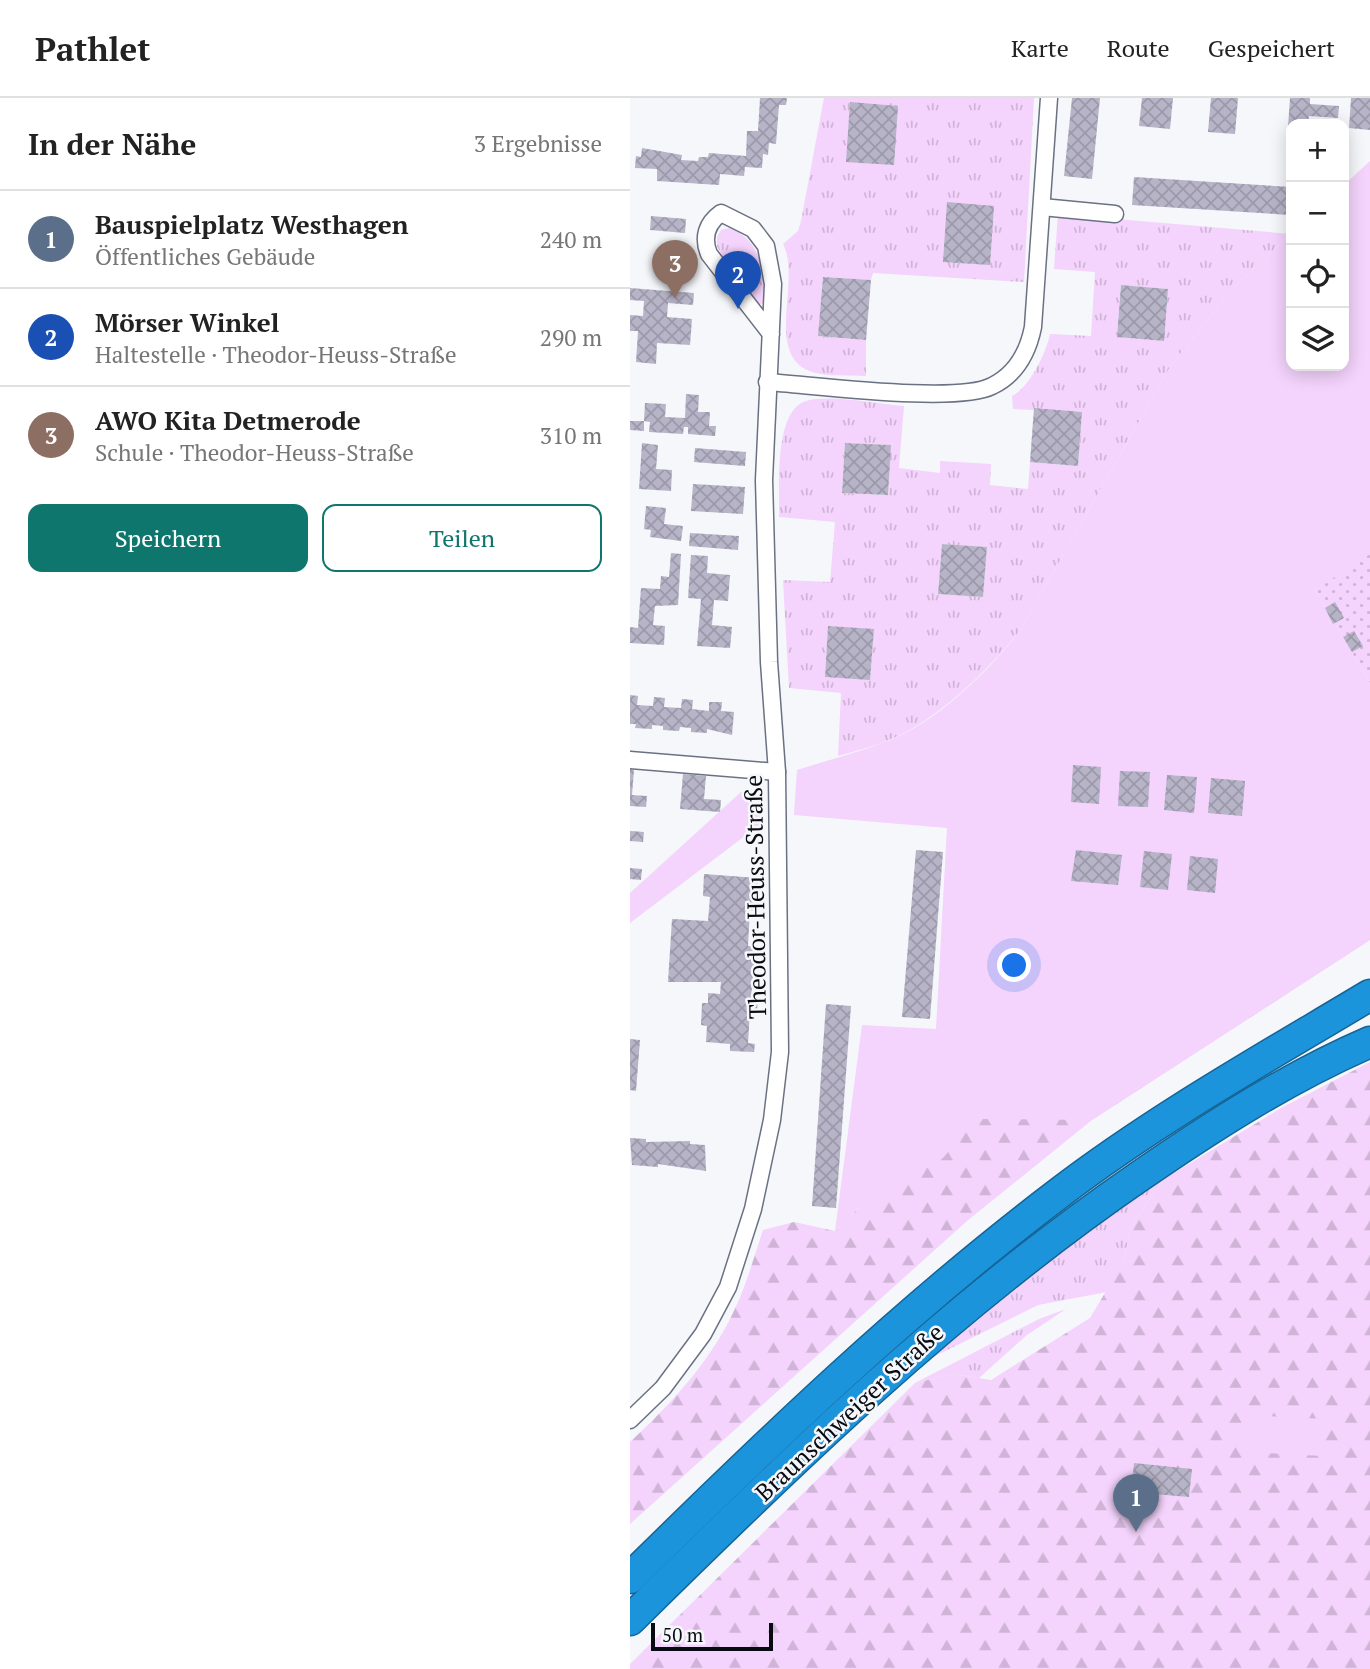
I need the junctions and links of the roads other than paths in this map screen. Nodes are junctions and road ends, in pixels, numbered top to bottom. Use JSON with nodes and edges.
{"nodes":[{"id":1,"x":1049,"y":98,"type":"edge"},
{"id":2,"x":1042,"y":207,"type":"junction"},
{"id":3,"x":1115,"y":214,"type":"dead end"},
{"id":4,"x":771,"y":334,"type":"junction"},
{"id":5,"x":767,"y":382,"type":"junction"},
{"id":6,"x":630,"y":760,"type":"edge"},
{"id":7,"x":777,"y":772,"type":"junction"},
{"id":8,"x":1370,"y":995,"type":"edge"},
{"id":9,"x":1370,"y":1042,"type":"edge"},
{"id":10,"x":630,"y":1420,"type":"edge"},
{"id":11,"x":630,"y":1578,"type":"edge"},
{"id":12,"x":630,"y":1620,"type":"edge"}],
"edges":[{"from":1,"to":2,"type":"street"},
{"from":2,"to":3,"type":"street"},
{"from":2,"to":5,"type":"street"},
{"from":4,"to":4,"type":"street","name":"Theodor-Heuss-Straße"},
{"from":4,"to":5,"type":"street","name":"Theodor-Heuss-Straße"},
{"from":5,"to":7,"type":"street","name":"Theodor-Heuss-Straße"},
{"from":6,"to":7,"type":"street"},
{"from":7,"to":10,"type":"street","name":"Theodor-Heuss-Straße"},
{"from":8,"to":11,"type":"highway","name":"Braunschweiger Straße"},
{"from":9,"to":12,"type":"highway","name":"Braunschweiger Straße"}]}
